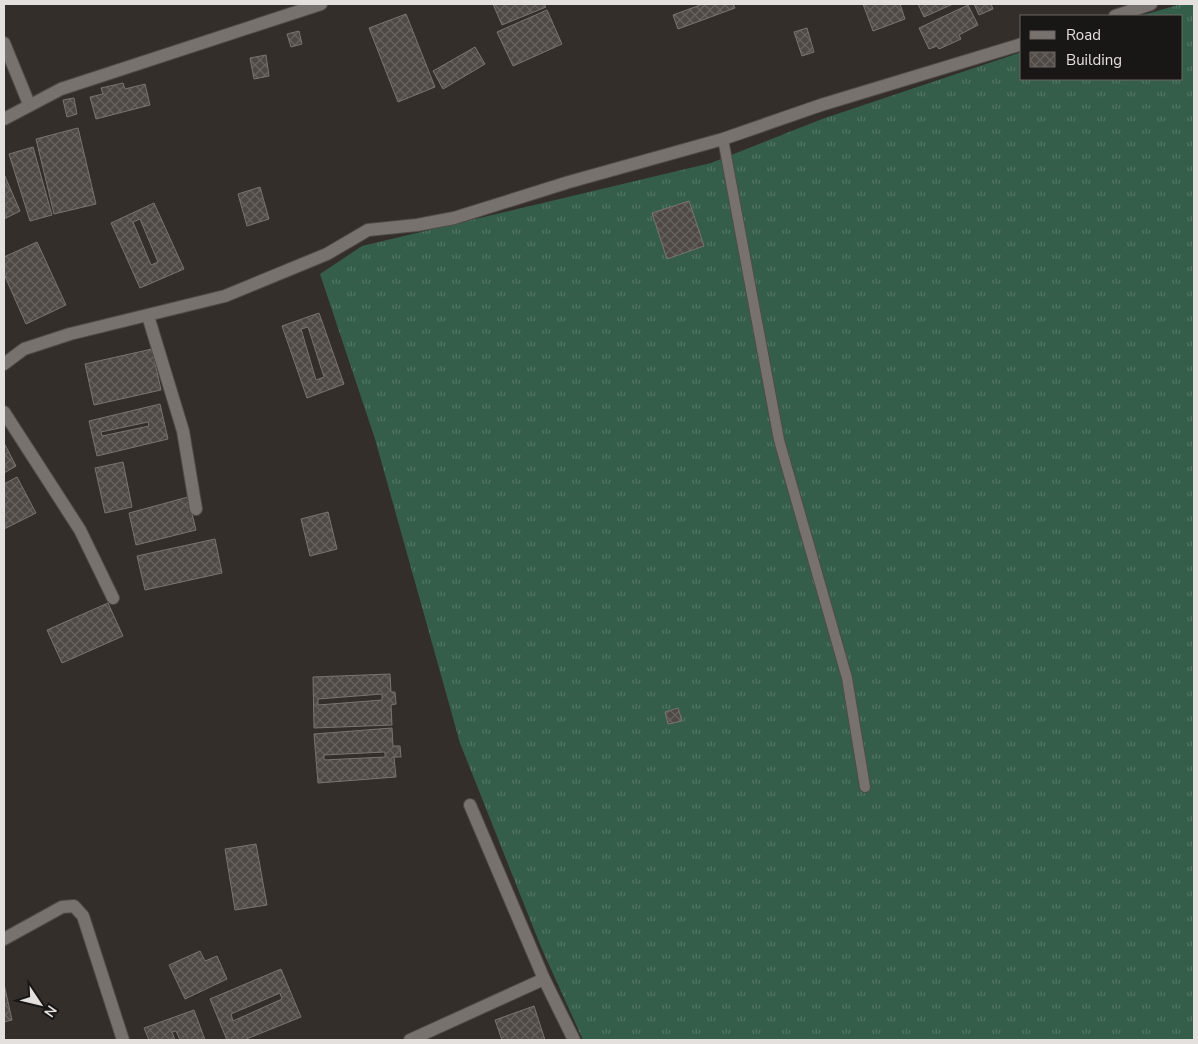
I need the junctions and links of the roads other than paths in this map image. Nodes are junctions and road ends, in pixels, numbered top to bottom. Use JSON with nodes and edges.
{"nodes":[{"id":1,"x":320,"y":4,"type":"edge"},
{"id":2,"x":1151,"y":4,"type":"edge"},
{"id":3,"x":1118,"y":15,"type":"edge"},
{"id":4,"x":4,"y":43,"type":"edge"},
{"id":5,"x":1020,"y":45,"type":"edge"},
{"id":6,"x":29,"y":104,"type":"junction"},
{"id":7,"x":4,"y":119,"type":"edge"},
{"id":8,"x":723,"y":139,"type":"junction"},
{"id":9,"x":148,"y":316,"type":"junction"},
{"id":10,"x":4,"y":364,"type":"edge"},
{"id":11,"x":4,"y":412,"type":"edge"},
{"id":12,"x":196,"y":509,"type":"dead end"},
{"id":13,"x":112,"y":598,"type":"dead end"},
{"id":14,"x":865,"y":787,"type":"dead end"},
{"id":15,"x":470,"y":805,"type":"dead end"},
{"id":16,"x":4,"y":939,"type":"edge"},
{"id":17,"x":544,"y":979,"type":"junction"},
{"id":18,"x":123,"y":1040,"type":"edge"},
{"id":19,"x":410,"y":1040,"type":"edge"},
{"id":20,"x":574,"y":1040,"type":"edge"}],
"edges":[{"from":1,"to":6,"type":"street"},
{"from":2,"to":3,"type":"street"},
{"from":4,"to":6,"type":"street"},
{"from":5,"to":8,"type":"street"},
{"from":6,"to":7,"type":"street"},
{"from":8,"to":9,"type":"street"},
{"from":8,"to":14,"type":"lane"},
{"from":9,"to":10,"type":"street"},
{"from":9,"to":12,"type":"street"},
{"from":11,"to":13,"type":"street"},
{"from":15,"to":17,"type":"street"},
{"from":16,"to":18,"type":"street"},
{"from":17,"to":19,"type":"street"},
{"from":17,"to":20,"type":"street"}]}
